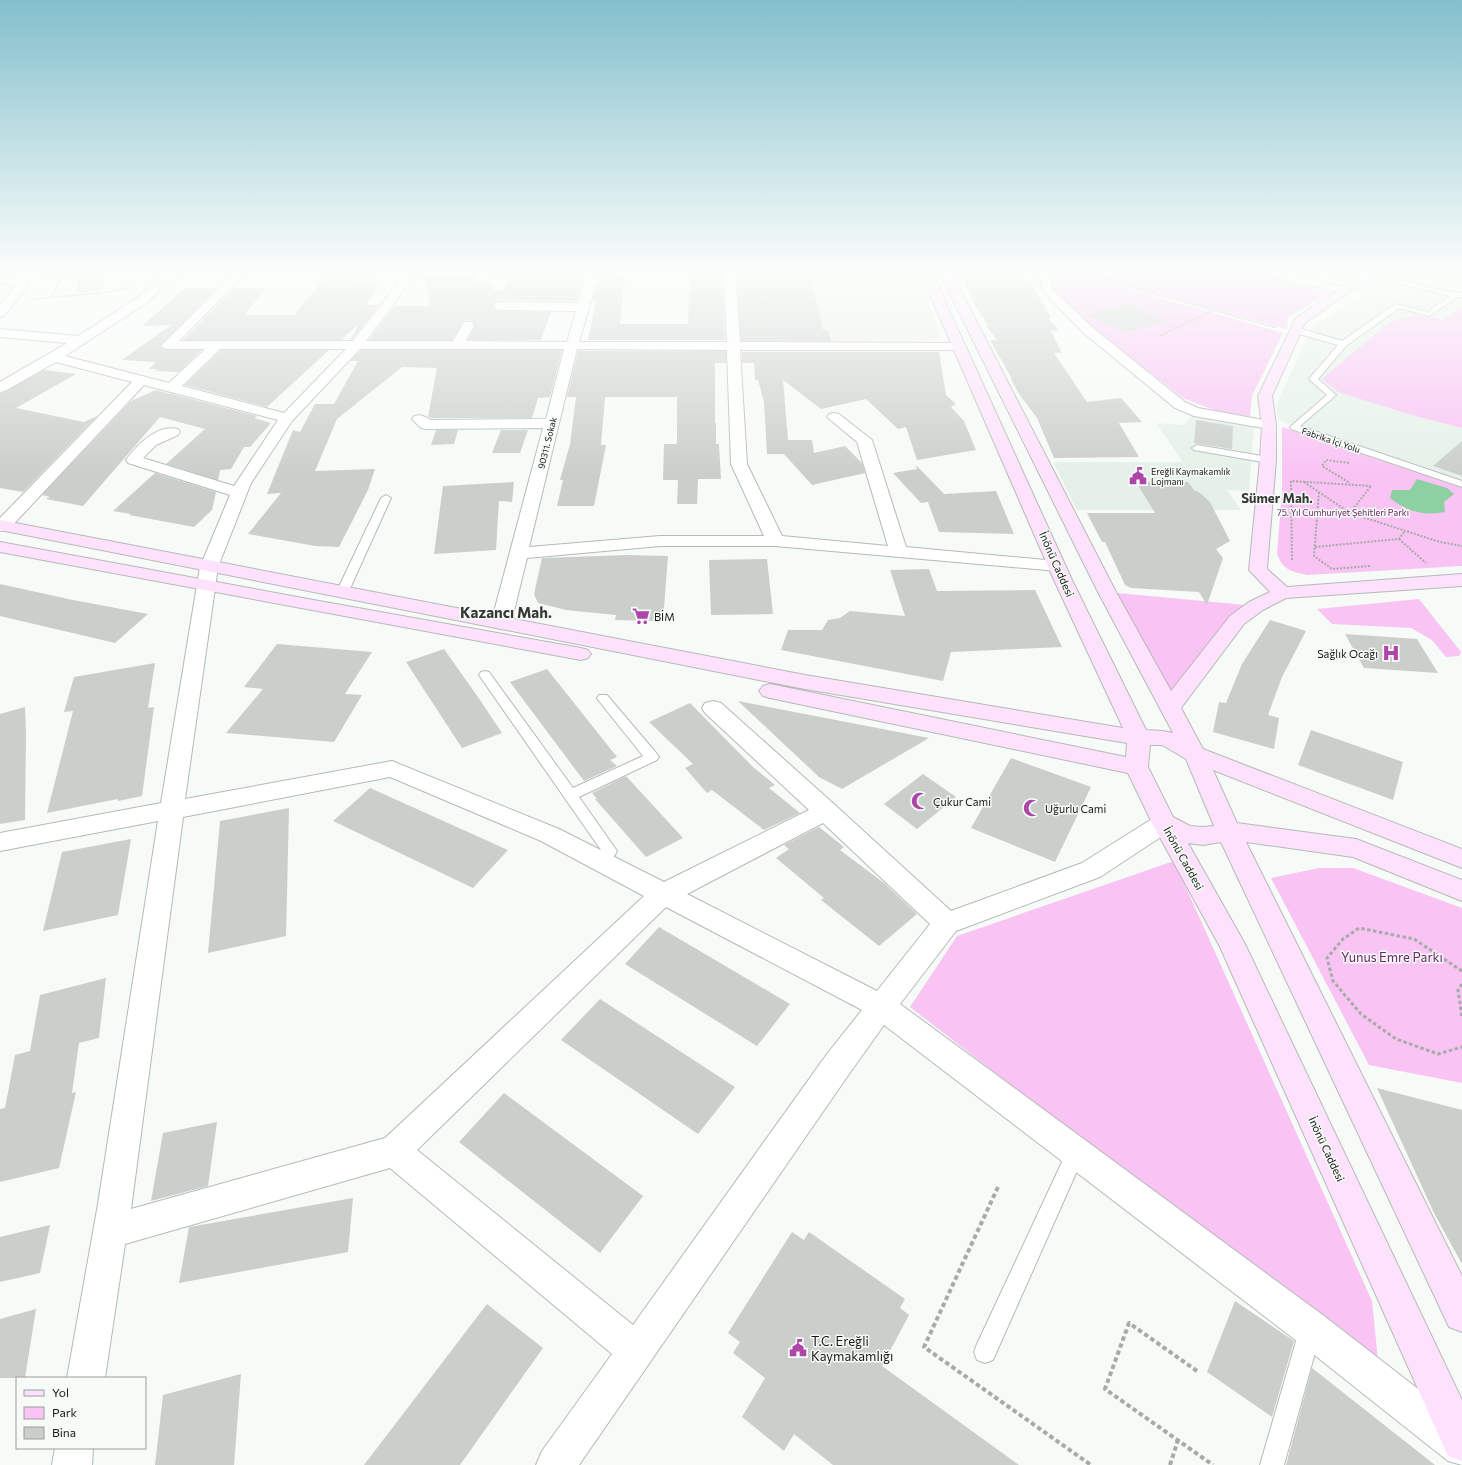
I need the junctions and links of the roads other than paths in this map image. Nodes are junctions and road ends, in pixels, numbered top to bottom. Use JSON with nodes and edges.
{"nodes":[{"id":1,"x":62,"y":338,"type":"edge"},
{"id":2,"x":176,"y":338,"type":"edge"},
{"id":3,"x":362,"y":338,"type":"edge"},
{"id":4,"x":461,"y":338,"type":"edge"},
{"id":5,"x":574,"y":338,"type":"edge"},
{"id":6,"x":734,"y":338,"type":"edge"},
{"id":7,"x":956,"y":338,"type":"edge"},
{"id":8,"x":979,"y":338,"type":"edge"},
{"id":9,"x":1098,"y":338,"type":"edge"},
{"id":10,"x":1292,"y":338,"type":"edge"},
{"id":11,"x":1320,"y":338,"type":"edge"},
{"id":12,"x":1351,"y":338,"type":"edge"},
{"id":13,"x":81,"y":340,"type":"joint"},
{"id":14,"x":1343,"y":344,"type":"junction"},
{"id":15,"x":217,"y":345,"type":"junction"},
{"id":16,"x":357,"y":345,"type":"junction"},
{"id":17,"x":458,"y":345,"type":"junction"},
{"id":18,"x":572,"y":345,"type":"junction"},
{"id":19,"x":734,"y":345,"type":"junction"},
{"id":20,"x":959,"y":346,"type":"junction"},
{"id":21,"x":54,"y":357,"type":"junction"},
{"id":22,"x":141,"y":380,"type":"junction"},
{"id":23,"x":0,"y":388,"type":"edge"},
{"id":24,"x":172,"y":388,"type":"junction"},
{"id":25,"x":834,"y":417,"type":"dead end"},
{"id":26,"x":286,"y":418,"type":"junction"},
{"id":27,"x":419,"y":419,"type":"dead end"},
{"id":28,"x":552,"y":423,"type":"junction"},
{"id":29,"x":1269,"y":425,"type":"junction"},
{"id":30,"x":173,"y":432,"type":"dead end"},
{"id":31,"x":1197,"y":448,"type":"dead end"},
{"id":32,"x":1268,"y":460,"type":"junction"},
{"id":33,"x":1462,"y":484,"type":"edge"},
{"id":34,"x":239,"y":493,"type":"junction"},
{"id":35,"x":386,"y":498,"type":"dead end"},
{"id":36,"x":1,"y":526,"type":"edge"},
{"id":37,"x":775,"y":541,"type":"junction"},
{"id":38,"x":3,"y":550,"type":"edge"},
{"id":39,"x":899,"y":552,"type":"junction"},
{"id":40,"x":520,"y":553,"type":"junction"},
{"id":41,"x":1057,"y":566,"type":"junction"},
{"id":42,"x":208,"y":576,"type":"junction"},
{"id":43,"x":1462,"y":580,"type":"edge"},
{"id":44,"x":342,"y":593,"type":"junction"},
{"id":45,"x":1282,"y":593,"type":"junction"},
{"id":46,"x":501,"y":623,"type":"junction"},
{"id":47,"x":485,"y":675,"type":"dead end"},
{"id":48,"x":603,"y":698,"type":"dead end"},
{"id":49,"x":713,"y":708,"type":"dead end"},
{"id":50,"x":1169,"y":708,"type":"junction"},
{"id":51,"x":1139,"y":738,"type":"junction"},
{"id":52,"x":1195,"y":754,"type":"junction"},
{"id":53,"x":1137,"y":767,"type":"junction"},
{"id":54,"x":571,"y":795,"type":"junction"},
{"id":55,"x":172,"y":809,"type":"junction"},
{"id":56,"x":827,"y":811,"type":"junction"},
{"id":57,"x":1164,"y":823,"type":"junction"},
{"id":58,"x":1228,"y":831,"type":"junction"},
{"id":59,"x":0,"y":842,"type":"edge"},
{"id":60,"x":1462,"y":859,"type":"edge"},
{"id":61,"x":599,"y":861,"type":"junction"},
{"id":62,"x":1462,"y":891,"type":"edge"},
{"id":63,"x":664,"y":894,"type":"junction"},
{"id":64,"x":947,"y":924,"type":"junction"},
{"id":65,"x":882,"y":1007,"type":"junction"},
{"id":66,"x":394,"y":1151,"type":"junction"},
{"id":67,"x":1076,"y":1153,"type":"junction"},
{"id":68,"x":110,"y":1232,"type":"junction"},
{"id":69,"x":1462,"y":1314,"type":"edge"},
{"id":70,"x":1311,"y":1329,"type":"junction"},
{"id":71,"x":636,"y":1351,"type":"junction"},
{"id":72,"x":985,"y":1352,"type":"dead end"},
{"id":73,"x":86,"y":1377,"type":"edge"},
{"id":74,"x":1462,"y":1442,"type":"edge"},
{"id":75,"x":1462,"y":1447,"type":"edge"},
{"id":76,"x":74,"y":1449,"type":"edge"},
{"id":77,"x":72,"y":1465,"type":"edge"},
{"id":78,"x":556,"y":1465,"type":"edge"},
{"id":79,"x":1272,"y":1465,"type":"edge"}],
"edges":[{"from":1,"to":13,"type":"street"},
{"from":2,"to":15,"type":"street"},
{"from":3,"to":16,"type":"street"},
{"from":4,"to":17,"type":"street"},
{"from":5,"to":18,"type":"street","name":"90311. Sokak"},
{"from":6,"to":19,"type":"street"},
{"from":7,"to":20,"type":"main road","name":"İnönü Caddesi"},
{"from":8,"to":50,"type":"main road"},
{"from":9,"to":29,"type":"street"},
{"from":10,"to":29,"type":"main road"},
{"from":11,"to":14,"type":"lane"},
{"from":12,"to":14,"type":"lane","name":"Fabrika İçi Yolu"},
{"from":13,"to":21,"type":"street"},
{"from":14,"to":33,"type":"lane","name":"Fabrika İçi Yolu"},
{"from":15,"to":16,"type":"street"},
{"from":15,"to":24,"type":"street"},
{"from":16,"to":17,"type":"street"},
{"from":16,"to":26,"type":"street"},
{"from":17,"to":18,"type":"street"},
{"from":18,"to":19,"type":"street"},
{"from":18,"to":28,"type":"street","name":"90311. Sokak"},
{"from":19,"to":20,"type":"street"},
{"from":19,"to":37,"type":"street"},
{"from":20,"to":41,"type":"main road","name":"İnönü Caddesi"},
{"from":21,"to":22,"type":"street"},
{"from":21,"to":23,"type":"street"},
{"from":22,"to":24,"type":"street"},
{"from":22,"to":36,"type":"street"},
{"from":24,"to":26,"type":"street"},
{"from":25,"to":39,"type":"street"},
{"from":26,"to":34,"type":"street"},
{"from":27,"to":28,"type":"street"},
{"from":28,"to":40,"type":"street","name":"90311. Sokak"},
{"from":29,"to":32,"type":"main road"},
{"from":30,"to":34,"type":"street"},
{"from":31,"to":32,"type":"lane"},
{"from":32,"to":45,"type":"main road"},
{"from":34,"to":42,"type":"street"},
{"from":35,"to":44,"type":"lane"},
{"from":36,"to":42,"type":"main road"},
{"from":37,"to":39,"type":"street"},
{"from":37,"to":40,"type":"street"},
{"from":38,"to":42,"type":"main road"},
{"from":39,"to":41,"type":"street"},
{"from":40,"to":46,"type":"street","name":"90311. Sokak"},
{"from":41,"to":51,"type":"main road","name":"İnönü Caddesi"},
{"from":42,"to":44,"type":"main road"},
{"from":42,"to":53,"type":"main road"},
{"from":42,"to":55,"type":"street"},
{"from":43,"to":45,"type":"main road"},
{"from":44,"to":46,"type":"main road"},
{"from":45,"to":50,"type":"main road"},
{"from":46,"to":51,"type":"main road"},
{"from":47,"to":54,"type":"lane"},
{"from":48,"to":54,"type":"lane"},
{"from":49,"to":56,"type":"street"},
{"from":50,"to":52,"type":"main road"},
{"from":51,"to":52,"type":"main road"},
{"from":51,"to":53,"type":"main road","name":"İnönü Caddesi"},
{"from":52,"to":58,"type":"main road"},
{"from":52,"to":60,"type":"main road"},
{"from":53,"to":57,"type":"main road","name":"İnönü Caddesi"},
{"from":54,"to":61,"type":"lane"},
{"from":55,"to":59,"type":"street"},
{"from":55,"to":61,"type":"street"},
{"from":55,"to":68,"type":"street"},
{"from":56,"to":63,"type":"street"},
{"from":56,"to":64,"type":"street"},
{"from":57,"to":58,"type":"main road"},
{"from":57,"to":64,"type":"street"},
{"from":57,"to":74,"type":"main road","name":"İnönü Caddesi"},
{"from":58,"to":62,"type":"main road"},
{"from":58,"to":69,"type":"main road"},
{"from":61,"to":63,"type":"street"},
{"from":63,"to":65,"type":"street"},
{"from":63,"to":66,"type":"street"},
{"from":64,"to":65,"type":"street"},
{"from":65,"to":67,"type":"street"},
{"from":65,"to":71,"type":"street"},
{"from":66,"to":68,"type":"street"},
{"from":66,"to":71,"type":"street"},
{"from":67,"to":70,"type":"street"},
{"from":67,"to":72,"type":"lane"},
{"from":68,"to":73,"type":"street"},
{"from":70,"to":75,"type":"street"},
{"from":70,"to":79,"type":"lane"},
{"from":71,"to":78,"type":"street"},
{"from":76,"to":77,"type":"street"}]}
